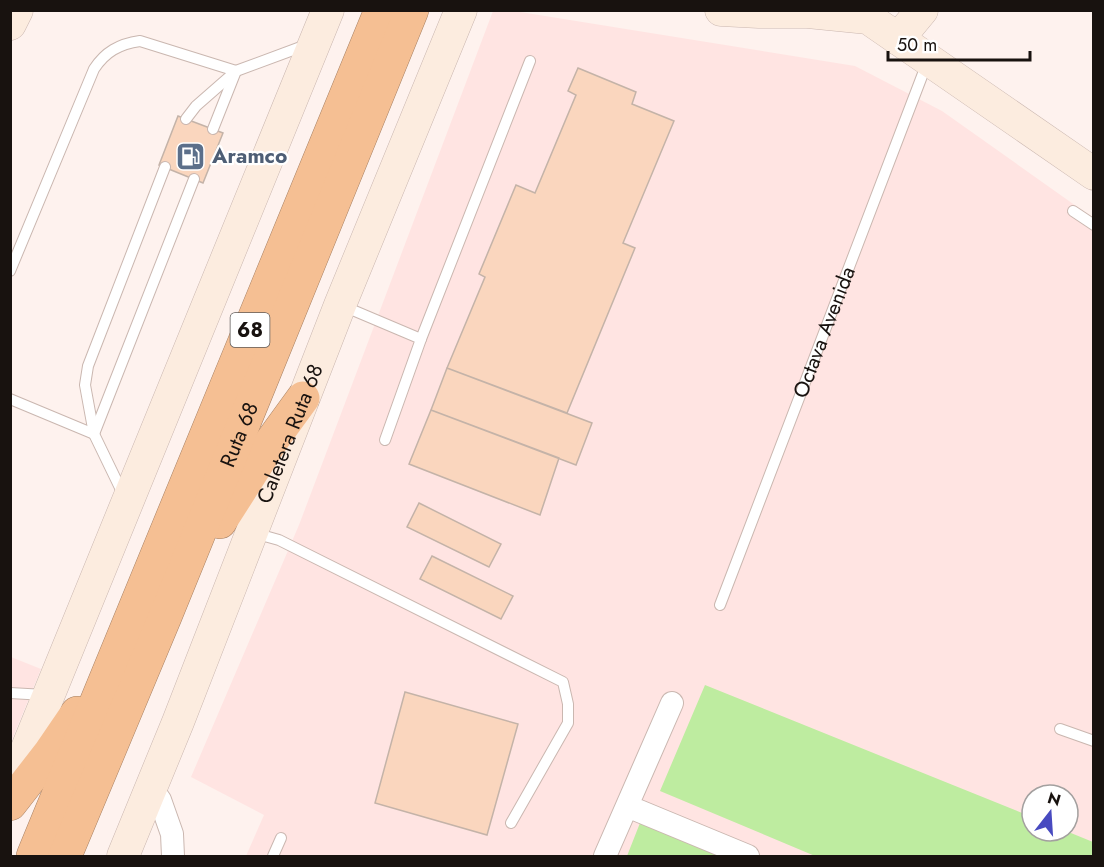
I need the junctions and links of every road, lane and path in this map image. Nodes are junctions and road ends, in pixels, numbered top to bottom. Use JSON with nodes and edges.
{"nodes":[{"id":1,"x":17,"y":10,"type":"edge"},
{"id":2,"x":328,"y":10,"type":"edge"},
{"id":3,"x":381,"y":10,"type":"edge"},
{"id":4,"x":412,"y":10,"type":"edge"},
{"id":5,"x":461,"y":10,"type":"edge"},
{"id":6,"x":721,"y":10,"type":"edge"},
{"id":7,"x":922,"y":10,"type":"edge"},
{"id":8,"x":761,"y":11,"type":"edge"},
{"id":9,"x":865,"y":14,"type":"edge"},
{"id":10,"x":10,"y":24,"type":"edge"},
{"id":11,"x":898,"y":39,"type":"junction"},
{"id":12,"x":315,"y":42,"type":"junction"},
{"id":13,"x":928,"y":59,"type":"junction"},
{"id":14,"x":530,"y":61,"type":"dead end"},
{"id":15,"x":236,"y":71,"type":"junction"},
{"id":16,"x":186,"y":119,"type":"dead end"},
{"id":17,"x":213,"y":129,"type":"dead end"},
{"id":18,"x":165,"y":167,"type":"dead end"},
{"id":19,"x":1094,"y":174,"type":"edge"},
{"id":20,"x":194,"y":179,"type":"dead end"},
{"id":21,"x":1073,"y":211,"type":"dead end"},
{"id":22,"x":1094,"y":225,"type":"edge"},
{"id":23,"x":10,"y":271,"type":"edge"},
{"id":24,"x":340,"y":305,"type":"junction"},
{"id":25,"x":421,"y":339,"type":"junction"},
{"id":26,"x":303,"y":398,"type":"junction"},
{"id":27,"x":10,"y":399,"type":"edge"},
{"id":28,"x":94,"y":434,"type":"junction"},
{"id":29,"x":385,"y":440,"type":"dead end"},
{"id":30,"x":127,"y":503,"type":"junction"},
{"id":31,"x":251,"y":532,"type":"junction"},
{"id":32,"x":720,"y":604,"type":"dead end"},
{"id":33,"x":165,"y":617,"type":"junction"},
{"id":34,"x":119,"y":649,"type":"junction"},
{"id":35,"x":10,"y":693,"type":"edge"},
{"id":36,"x":48,"y":695,"type":"junction"},
{"id":37,"x":672,"y":703,"type":"dead end"},
{"id":38,"x":1060,"y":729,"type":"dead end"},
{"id":39,"x":1094,"y":741,"type":"edge"},
{"id":40,"x":151,"y":787,"type":"junction"},
{"id":41,"x":10,"y":790,"type":"edge"},
{"id":42,"x":10,"y":804,"type":"edge"},
{"id":43,"x":627,"y":806,"type":"junction"},
{"id":44,"x":510,"y":823,"type":"dead end"},
{"id":45,"x":281,"y":838,"type":"dead end"},
{"id":46,"x":33,"y":856,"type":"edge"},
{"id":47,"x":64,"y":856,"type":"edge"},
{"id":48,"x":123,"y":856,"type":"edge"},
{"id":49,"x":173,"y":856,"type":"edge"},
{"id":50,"x":273,"y":856,"type":"edge"},
{"id":51,"x":605,"y":856,"type":"edge"},
{"id":52,"x":748,"y":856,"type":"edge"}],
"edges":[{"from":1,"to":10,"type":"main road"},
{"from":2,"to":12,"type":"main road"},
{"from":3,"to":34,"type":"highway","name":"Ruta 68","number":"68"},
{"from":4,"to":33,"type":"highway","name":"Ruta 68","number":"68"},
{"from":5,"to":24,"type":"main road","name":"Caletera Ruta 68"},
{"from":6,"to":8,"type":"main road"},
{"from":7,"to":11,"type":"main road"},
{"from":8,"to":9,"type":"main road"},
{"from":9,"to":11,"type":"main road"},
{"from":11,"to":13,"type":"main road"},
{"from":12,"to":15,"type":"lane"},
{"from":12,"to":30,"type":"main road"},
{"from":13,"to":19,"type":"main road"},
{"from":13,"to":32,"type":"lane","name":"Octava Avenida"},
{"from":14,"to":25,"type":"lane"},
{"from":15,"to":16,"type":"lane"},
{"from":15,"to":17,"type":"lane"},
{"from":15,"to":23,"type":"lane"},
{"from":18,"to":28,"type":"lane"},
{"from":20,"to":28,"type":"lane"},
{"from":21,"to":22,"type":"lane"},
{"from":24,"to":25,"type":"lane"},
{"from":24,"to":26,"type":"main road","name":"Caletera Ruta 68"},
{"from":25,"to":29,"type":"lane"},
{"from":26,"to":31,"type":"main road","name":"Caletera Ruta 68"},
{"from":26,"to":33,"type":"highway"},
{"from":27,"to":28,"type":"lane"},
{"from":28,"to":30,"type":"lane"},
{"from":30,"to":36,"type":"main road"},
{"from":31,"to":40,"type":"main road","name":"Caletera Ruta 68"},
{"from":31,"to":44,"type":"lane"},
{"from":33,"to":47,"type":"highway","name":"Ruta 68","number":"68"},
{"from":34,"to":42,"type":"highway"},
{"from":34,"to":46,"type":"highway","name":"Ruta 68","number":"68"},
{"from":35,"to":36,"type":"lane"},
{"from":36,"to":41,"type":"main road"},
{"from":37,"to":43,"type":"street"},
{"from":38,"to":39,"type":"lane"},
{"from":40,"to":48,"type":"main road","name":"Caletera Ruta 68"},
{"from":40,"to":49,"type":"street"},
{"from":43,"to":51,"type":"street"},
{"from":43,"to":52,"type":"street"},
{"from":45,"to":50,"type":"lane"}]}
